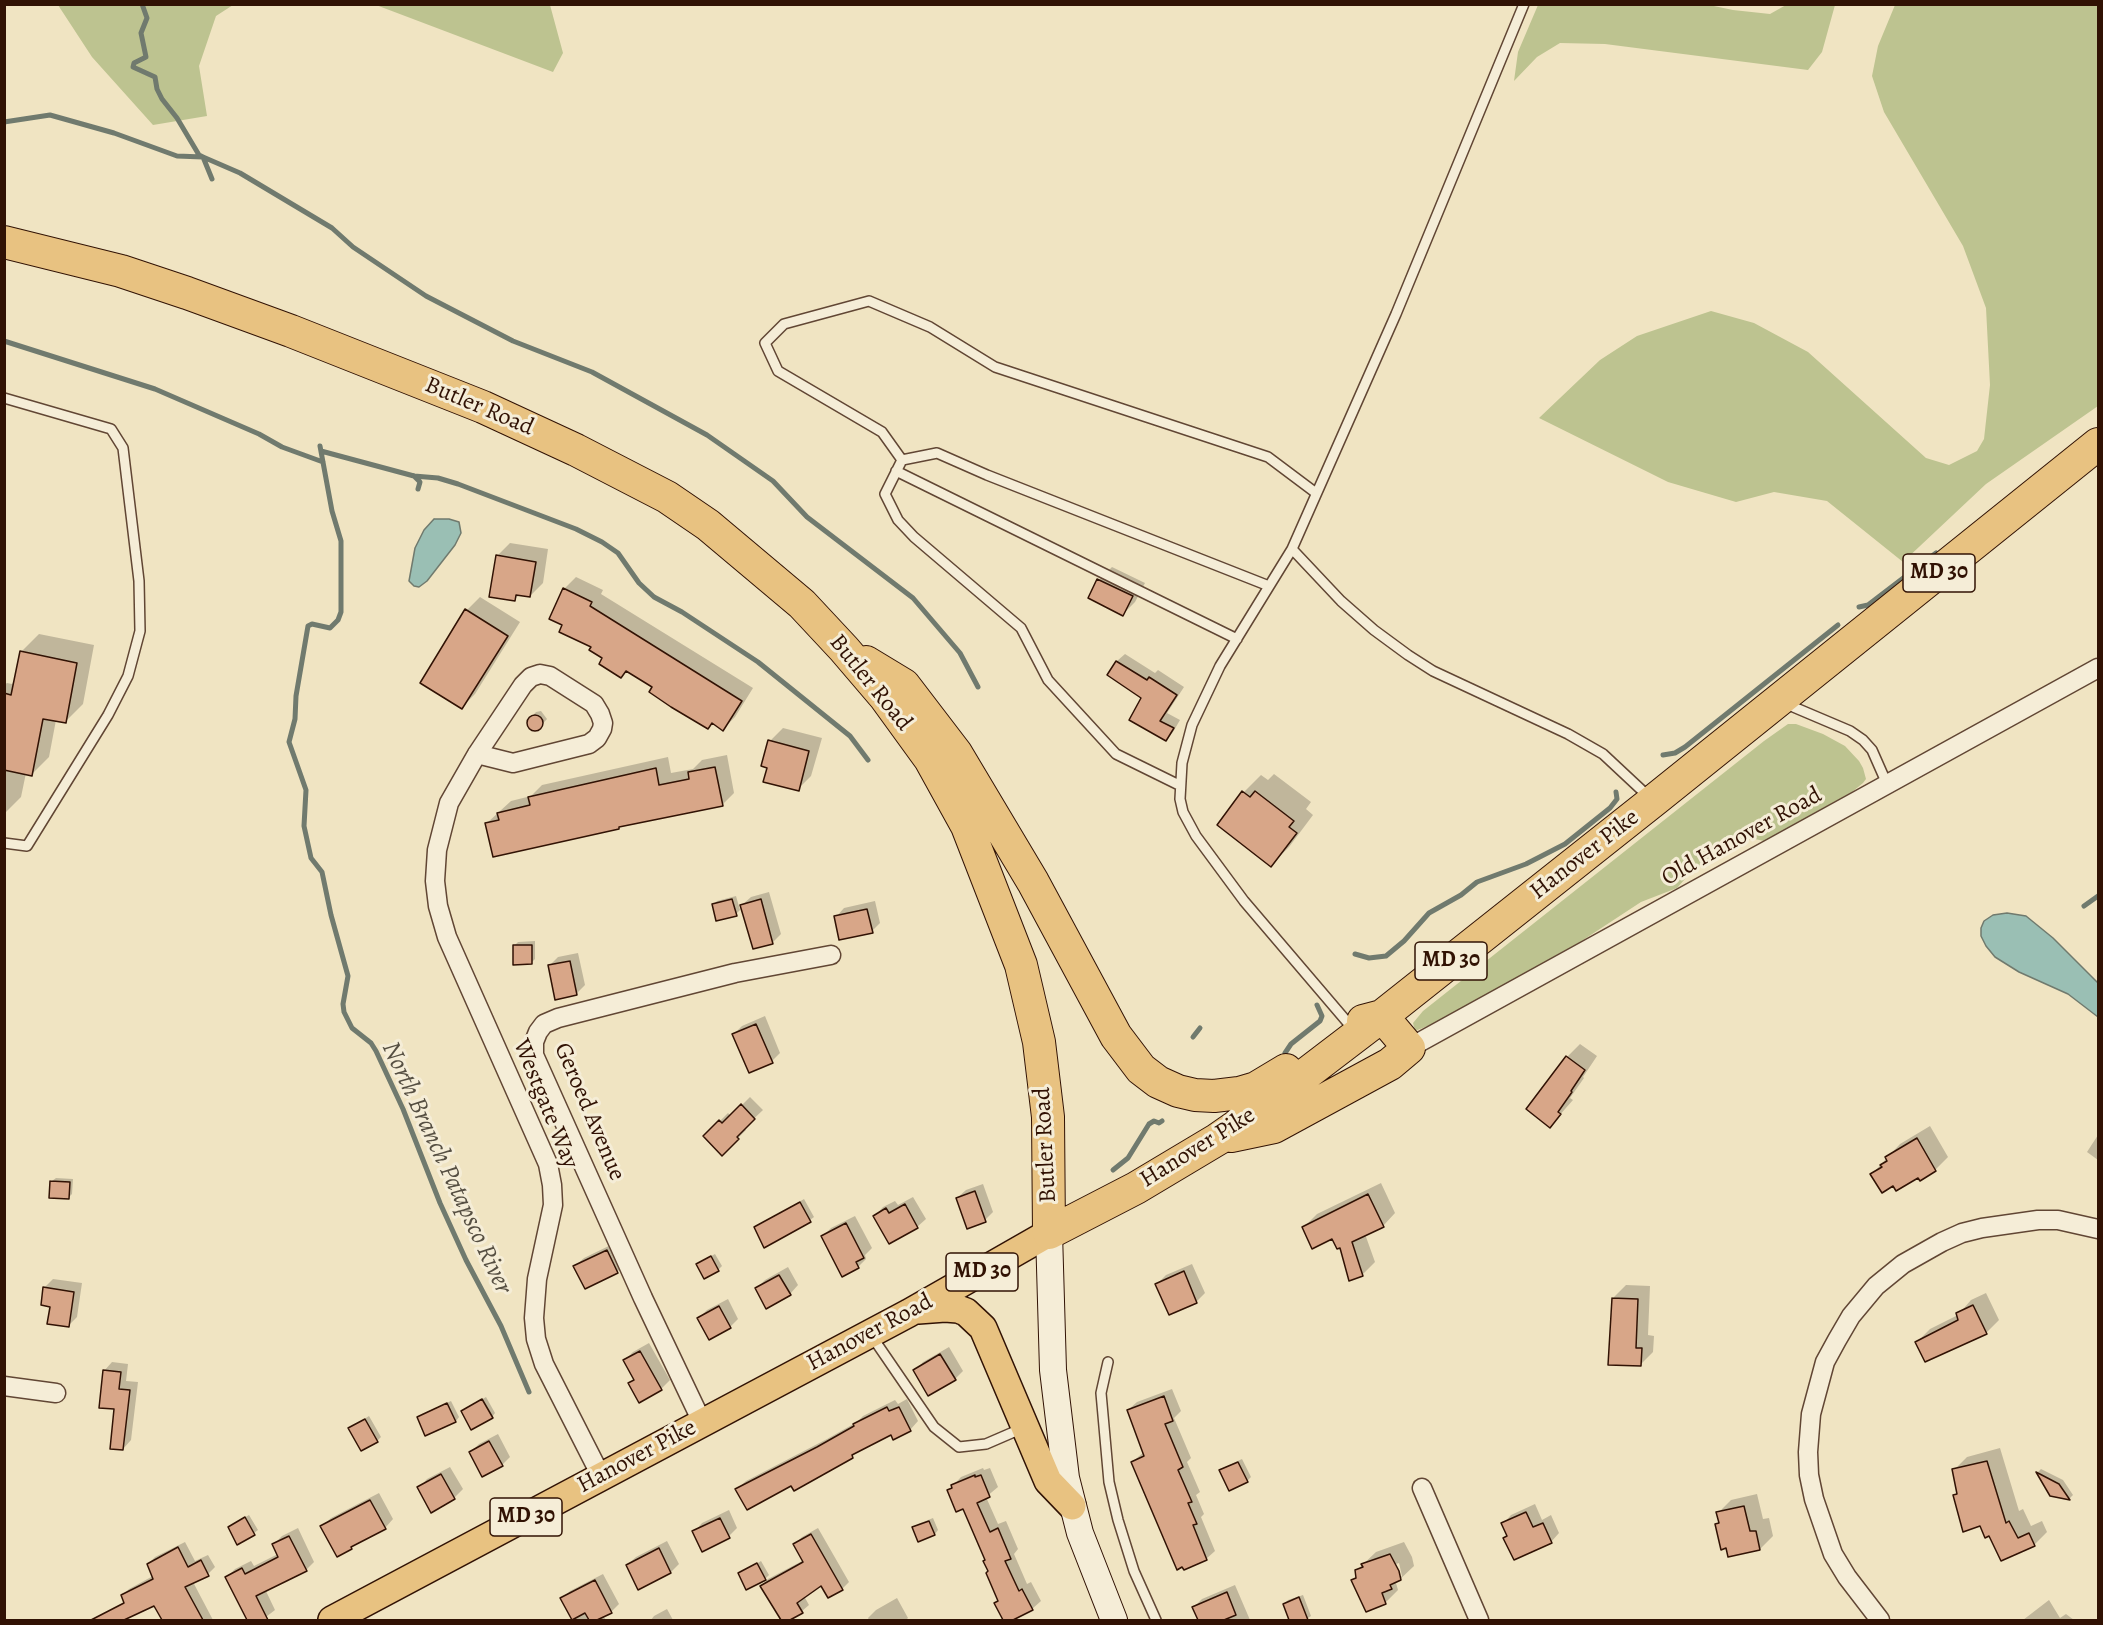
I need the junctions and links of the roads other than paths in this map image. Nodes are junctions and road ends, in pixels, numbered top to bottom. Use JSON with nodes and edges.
{"nodes":[{"id":1,"x":1524,"y":4,"type":"edge"},
{"id":2,"x":4,"y":242,"type":"edge"},
{"id":3,"x":4,"y":398,"type":"edge"},
{"id":4,"x":2098,"y":444,"type":"edge"},
{"id":5,"x":902,"y":460,"type":"junction"},
{"id":6,"x":896,"y":471,"type":"junction"},
{"id":7,"x":1316,"y":493,"type":"junction"},
{"id":8,"x":1292,"y":549,"type":"junction"},
{"id":9,"x":1269,"y":586,"type":"junction"},
{"id":10,"x":1237,"y":639,"type":"junction"},
{"id":11,"x":844,"y":649,"type":"junction"},
{"id":12,"x":2098,"y":668,"type":"edge"},
{"id":13,"x":1779,"y":701,"type":"junction"},
{"id":14,"x":477,"y":754,"type":"junction"},
{"id":15,"x":1887,"y":784,"type":"junction"},
{"id":16,"x":1179,"y":785,"type":"junction"},
{"id":17,"x":1653,"y":801,"type":"junction"},
{"id":18,"x":4,"y":843,"type":"edge"},
{"id":19,"x":831,"y":955,"type":"dead end"},
{"id":20,"x":1382,"y":1016,"type":"junction"},
{"id":21,"x":1353,"y":1030,"type":"junction"},
{"id":22,"x":1409,"y":1048,"type":"junction"},
{"id":23,"x":1218,"y":1139,"type":"junction"},
{"id":24,"x":2098,"y":1229,"type":"edge"},
{"id":25,"x":1049,"y":1233,"type":"junction"},
{"id":26,"x":914,"y":1310,"type":"junction"},
{"id":27,"x":870,"y":1334,"type":"junction"},
{"id":28,"x":1108,"y":1362,"type":"dead end"},
{"id":29,"x":4,"y":1386,"type":"edge"},
{"id":30,"x":56,"y":1393,"type":"dead end"},
{"id":31,"x":711,"y":1418,"type":"junction"},
{"id":32,"x":1025,"y":1427,"type":"junction"},
{"id":33,"x":601,"y":1476,"type":"junction"},
{"id":34,"x":1422,"y":1488,"type":"dead end"},
{"id":35,"x":1072,"y":1506,"type":"junction"},
{"id":36,"x":1108,"y":1619,"type":"edge"},
{"id":37,"x":332,"y":1620,"type":"edge"},
{"id":38,"x":1156,"y":1620,"type":"edge"},
{"id":39,"x":1479,"y":1620,"type":"edge"},
{"id":40,"x":1880,"y":1620,"type":"edge"}],
"edges":[{"from":1,"to":7,"type":"lane"},
{"from":2,"to":11,"type":"highway","name":"Butler Road"},
{"from":3,"to":18,"type":"lane"},
{"from":4,"to":13,"type":"highway","name":"Hanover Pike","number":"MD 30"},
{"from":5,"to":6,"type":"lane"},
{"from":5,"to":7,"type":"lane"},
{"from":5,"to":9,"type":"lane"},
{"from":6,"to":10,"type":"lane"},
{"from":6,"to":16,"type":"lane"},
{"from":7,"to":8,"type":"lane"},
{"from":8,"to":9,"type":"lane"},
{"from":8,"to":17,"type":"lane"},
{"from":9,"to":10,"type":"lane"},
{"from":10,"to":16,"type":"lane"},
{"from":11,"to":21,"type":"highway"},
{"from":11,"to":25,"type":"highway","name":"Butler Road"},
{"from":12,"to":15,"type":"street","name":"Old Hanover Road"},
{"from":13,"to":15,"type":"lane"},
{"from":13,"to":17,"type":"highway","name":"Hanover Pike","number":"MD 30"},
{"from":14,"to":14,"type":"street","name":"Westgate Way"},
{"from":14,"to":33,"type":"street","name":"Westgate Way"},
{"from":15,"to":22,"type":"street","name":"Old Hanover Road"},
{"from":16,"to":21,"type":"lane"},
{"from":17,"to":20,"type":"highway","name":"Hanover Pike","number":"MD 30"},
{"from":19,"to":31,"type":"street","name":"Geroed Avenue"},
{"from":20,"to":21,"type":"highway"},
{"from":20,"to":22,"type":"highway"},
{"from":21,"to":23,"type":"highway","name":"Hanover Pike","number":"MD 30"},
{"from":22,"to":23,"type":"highway"},
{"from":23,"to":25,"type":"highway","name":"Hanover Pike","number":"MD 30"},
{"from":24,"to":40,"type":"street"},
{"from":25,"to":26,"type":"main road","name":"Hanover Road","number":"MD 30"},
{"from":25,"to":35,"type":"main road","name":"Butler Road"},
{"from":26,"to":27,"type":"main road","name":"Hanover Road","number":"MD 30"},
{"from":26,"to":32,"type":"main road"},
{"from":27,"to":31,"type":"main road","name":"Hanover Road","number":"MD 30"},
{"from":27,"to":32,"type":"lane"},
{"from":28,"to":38,"type":"lane"},
{"from":29,"to":30,"type":"street"},
{"from":31,"to":33,"type":"main road","name":"Hanover Pike","number":"MD 30"},
{"from":32,"to":35,"type":"main road"},
{"from":33,"to":37,"type":"main road","name":"Hanover Pike","number":"MD 30"},
{"from":34,"to":39,"type":"street"},
{"from":35,"to":36,"type":"main road","name":"Butler Road"}]}
